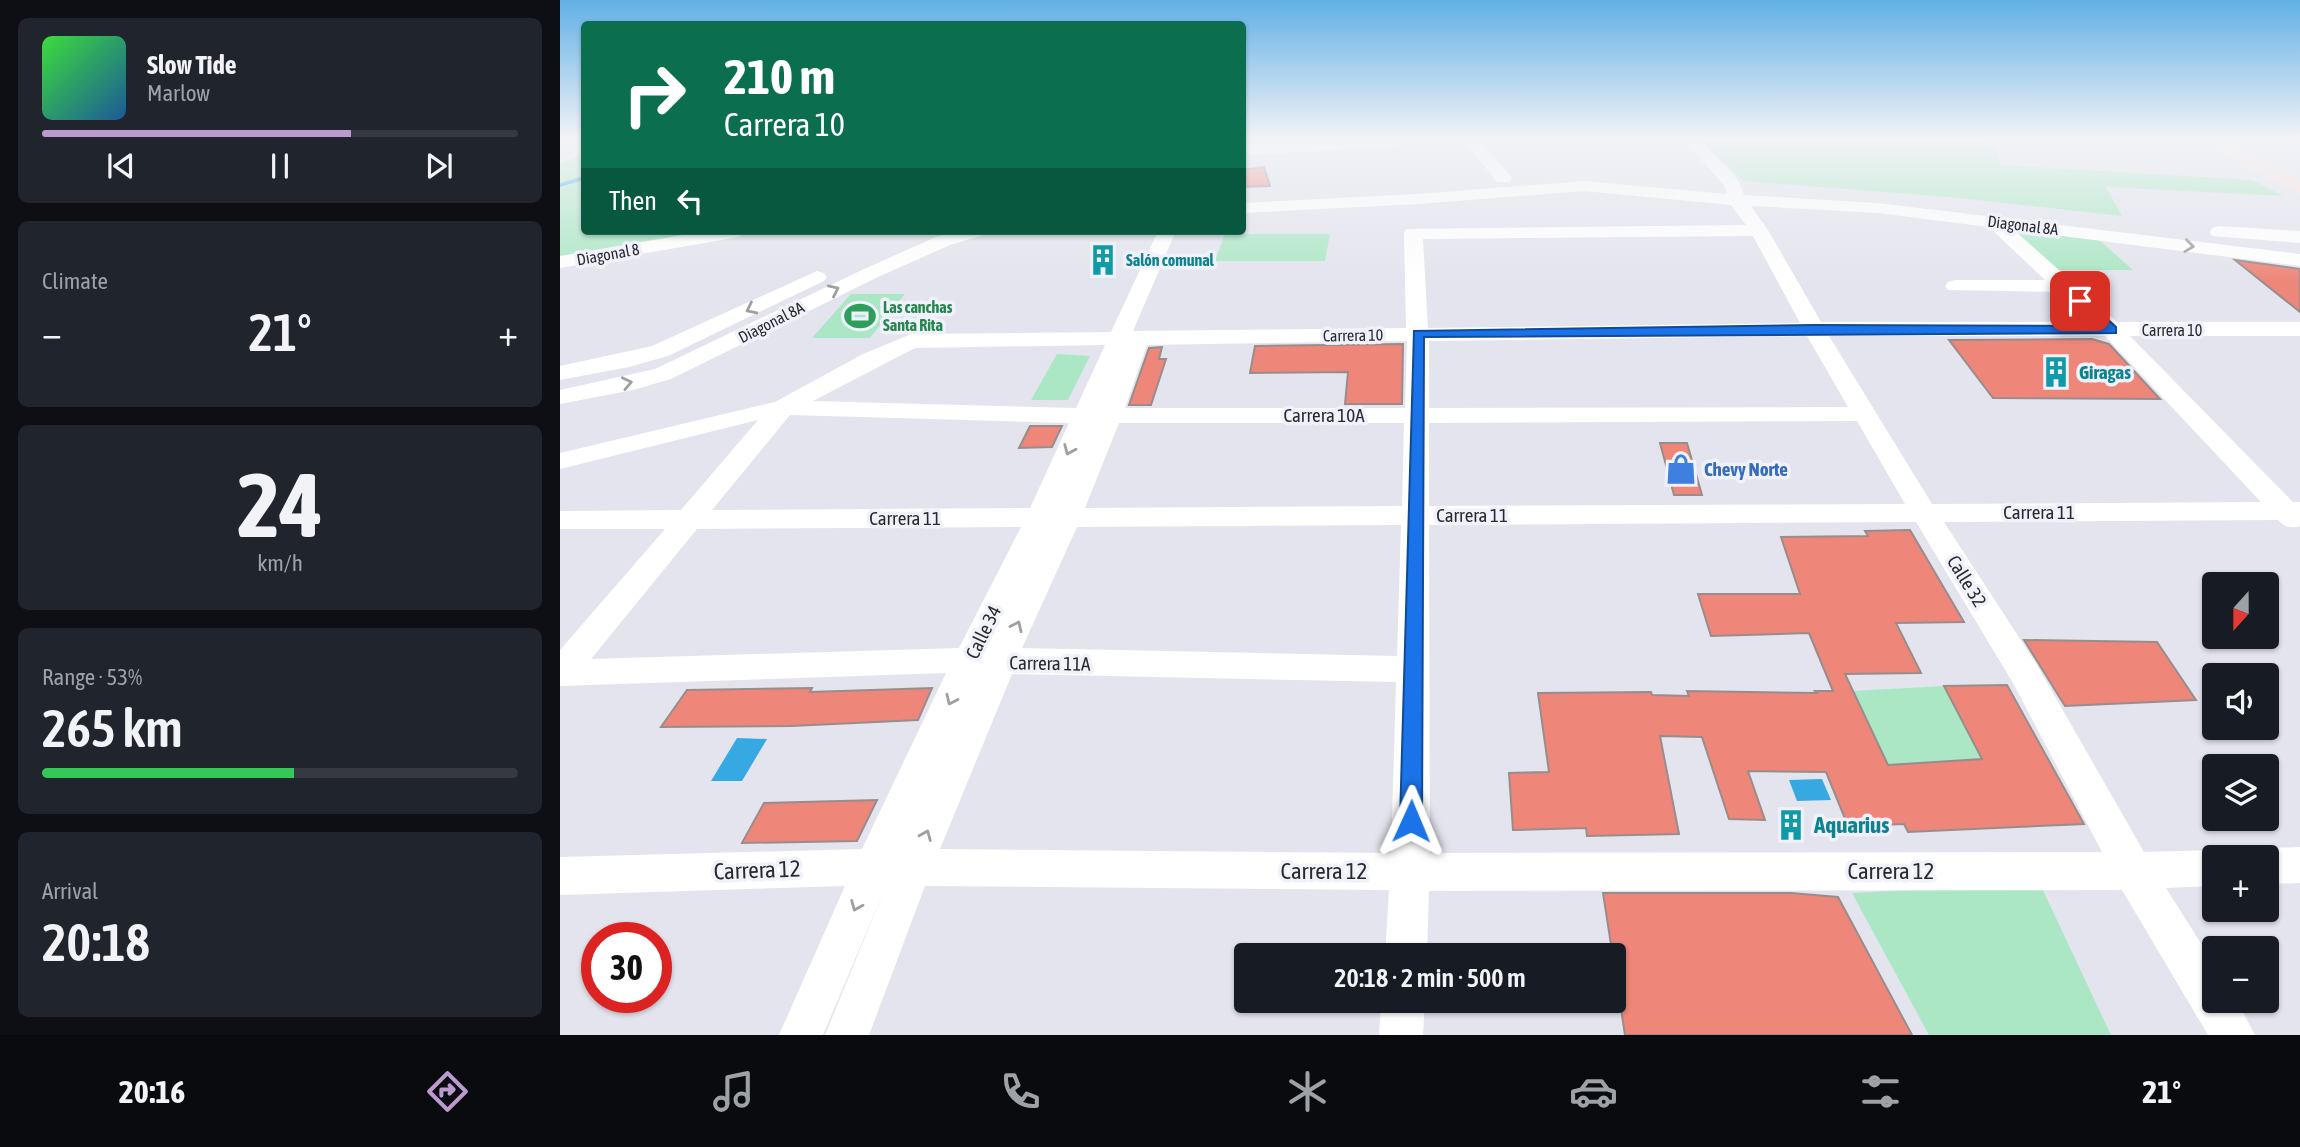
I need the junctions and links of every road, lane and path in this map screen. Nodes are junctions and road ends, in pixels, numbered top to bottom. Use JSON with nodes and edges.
{"nodes":[{"id":1,"x":1376,"y":185,"type":"edge"},
{"id":2,"x":1683,"y":185,"type":"edge"},
{"id":3,"x":1729,"y":185,"type":"edge"},
{"id":4,"x":1246,"y":193,"type":"edge"},
{"id":5,"x":1735,"y":193,"type":"junction"},
{"id":6,"x":1246,"y":208,"type":"edge"},
{"id":7,"x":1994,"y":222,"type":"junction"},
{"id":8,"x":1759,"y":230,"type":"junction"},
{"id":9,"x":716,"y":235,"type":"edge"},
{"id":10,"x":915,"y":235,"type":"edge"},
{"id":11,"x":963,"y":235,"type":"edge"},
{"id":12,"x":1166,"y":235,"type":"edge"},
{"id":13,"x":1182,"y":235,"type":"edge"},
{"id":14,"x":2300,"y":237,"type":"edge"},
{"id":15,"x":2300,"y":260,"type":"edge"},
{"id":16,"x":560,"y":262,"type":"edge"},
{"id":17,"x":1955,"y":286,"type":"dead end"},
{"id":18,"x":2063,"y":286,"type":"junction"},
{"id":19,"x":1814,"y":329,"type":"junction"},
{"id":20,"x":2300,"y":329,"type":"edge"},
{"id":21,"x":2112,"y":330,"type":"junction"},
{"id":22,"x":1418,"y":334,"type":"junction"},
{"id":23,"x":1128,"y":340,"type":"junction"},
{"id":24,"x":560,"y":373,"type":"edge"},
{"id":25,"x":560,"y":397,"type":"edge"},
{"id":26,"x":783,"y":407,"type":"junction"},
{"id":27,"x":1866,"y":414,"type":"junction"},
{"id":28,"x":1417,"y":415,"type":"junction"},
{"id":29,"x":1096,"y":416,"type":"junction"},
{"id":30,"x":560,"y":461,"type":"edge"},
{"id":31,"x":1924,"y":513,"type":"junction"},
{"id":32,"x":1415,"y":515,"type":"junction"},
{"id":33,"x":2295,"y":516,"type":"edge"},
{"id":34,"x":1054,"y":517,"type":"junction"},
{"id":35,"x":689,"y":519,"type":"junction"},
{"id":36,"x":560,"y":520,"type":"edge"},
{"id":37,"x":985,"y":661,"type":"junction"},
{"id":38,"x":1413,"y":670,"type":"junction"},
{"id":39,"x":560,"y":673,"type":"edge"},
{"id":40,"x":2300,"y":865,"type":"edge"},
{"id":41,"x":2279,"y":866,"type":"edge"},
{"id":42,"x":873,"y":867,"type":"junction"},
{"id":43,"x":2202,"y":868,"type":"edge"},
{"id":44,"x":912,"y":869,"type":"junction"},
{"id":45,"x":2133,"y":871,"type":"junction"},
{"id":46,"x":1410,"y":872,"type":"junction"},
{"id":47,"x":560,"y":876,"type":"edge"},
{"id":48,"x":1407,"y":943,"type":"edge"},
{"id":49,"x":1402,"y":1013,"type":"edge"},
{"id":50,"x":801,"y":1035,"type":"edge"},
{"id":51,"x":847,"y":1035,"type":"edge"},
{"id":52,"x":1401,"y":1035,"type":"edge"},
{"id":53,"x":2233,"y":1035,"type":"edge"}],
"edges":[{"from":1,"to":4,"type":"street","name":"Diagonal 8A"},
{"from":2,"to":5,"type":"street","name":"Diagonal 8A"},
{"from":3,"to":5,"type":"street","name":"Calle 32"},
{"from":5,"to":6,"type":"street","name":"Diagonal 8A"},
{"from":5,"to":7,"type":"street","name":"Diagonal 8A"},
{"from":5,"to":8,"type":"street","name":"Calle 32"},
{"from":5,"to":14,"type":"street","name":"Diagonal 8A"},
{"from":7,"to":15,"type":"street","name":"Diagonal 8A","one_way":true},
{"from":7,"to":18,"type":"street"},
{"from":8,"to":19,"type":"street","name":"Calle 32"},
{"from":8,"to":22,"type":"street"},
{"from":9,"to":16,"type":"street","name":"Diagonal 8"},
{"from":10,"to":24,"type":"street","name":"Diagonal 8A","one_way":true},
{"from":25,"to":11,"type":"street","name":"Diagonal 8A","one_way":true},
{"from":12,"to":23,"type":"street","name":"Calle 34"},
{"from":13,"to":23,"type":"street","name":"Calle 34"},
{"from":17,"to":18,"type":"street"},
{"from":18,"to":21,"type":"street"},
{"from":19,"to":21,"type":"street","name":"Carrera 10"},
{"from":19,"to":22,"type":"street","name":"Carrera 10"},
{"from":19,"to":27,"type":"street","name":"Calle 32"},
{"from":20,"to":21,"type":"street","name":"Carrera 10"},
{"from":21,"to":33,"type":"street"},
{"from":22,"to":23,"type":"street","name":"Carrera 10"},
{"from":22,"to":28,"type":"street"},
{"from":23,"to":26,"type":"street","name":"Carrera 10"},
{"from":23,"to":29,"type":"street","name":"Calle 34"},
{"from":26,"to":29,"type":"street","name":"Carrera 10A"},
{"from":26,"to":30,"type":"street"},
{"from":26,"to":35,"type":"street"},
{"from":27,"to":28,"type":"street","name":"Carrera 10A"},
{"from":27,"to":31,"type":"street","name":"Calle 32"},
{"from":28,"to":29,"type":"street","name":"Carrera 10A"},
{"from":28,"to":32,"type":"street"},
{"from":29,"to":34,"type":"street","name":"Calle 34"},
{"from":31,"to":32,"type":"street","name":"Carrera 11"},
{"from":31,"to":33,"type":"street","name":"Carrera 11"},
{"from":31,"to":45,"type":"street","name":"Calle 32"},
{"from":32,"to":34,"type":"street","name":"Carrera 11"},
{"from":32,"to":38,"type":"street"},
{"from":34,"to":35,"type":"street","name":"Carrera 11"},
{"from":34,"to":37,"type":"street","name":"Calle 34"},
{"from":35,"to":36,"type":"street","name":"Carrera 11"},
{"from":35,"to":39,"type":"street"},
{"from":37,"to":38,"type":"street","name":"Carrera 11A"},
{"from":37,"to":39,"type":"street","name":"Carrera 11A"},
{"from":37,"to":42,"type":"street","name":"Calle 34","one_way":true},
{"from":44,"to":37,"type":"street","name":"Calle 34","one_way":true},
{"from":38,"to":46,"type":"street"},
{"from":40,"to":41,"type":"street"},
{"from":42,"to":44,"type":"street","name":"Carrera 12"},
{"from":42,"to":47,"type":"street","name":"Carrera 12"},
{"from":42,"to":50,"type":"street","name":"Calle 34","one_way":true},
{"from":43,"to":45,"type":"street","name":"Carrera 12"},
{"from":44,"to":46,"type":"street","name":"Carrera 12"},
{"from":44,"to":51,"type":"street","name":"Calle 34"},
{"from":45,"to":46,"type":"street","name":"Carrera 12"},
{"from":45,"to":53,"type":"street","name":"Calle 32"},
{"from":46,"to":48,"type":"street"},
{"from":49,"to":52,"type":"street"}]}
